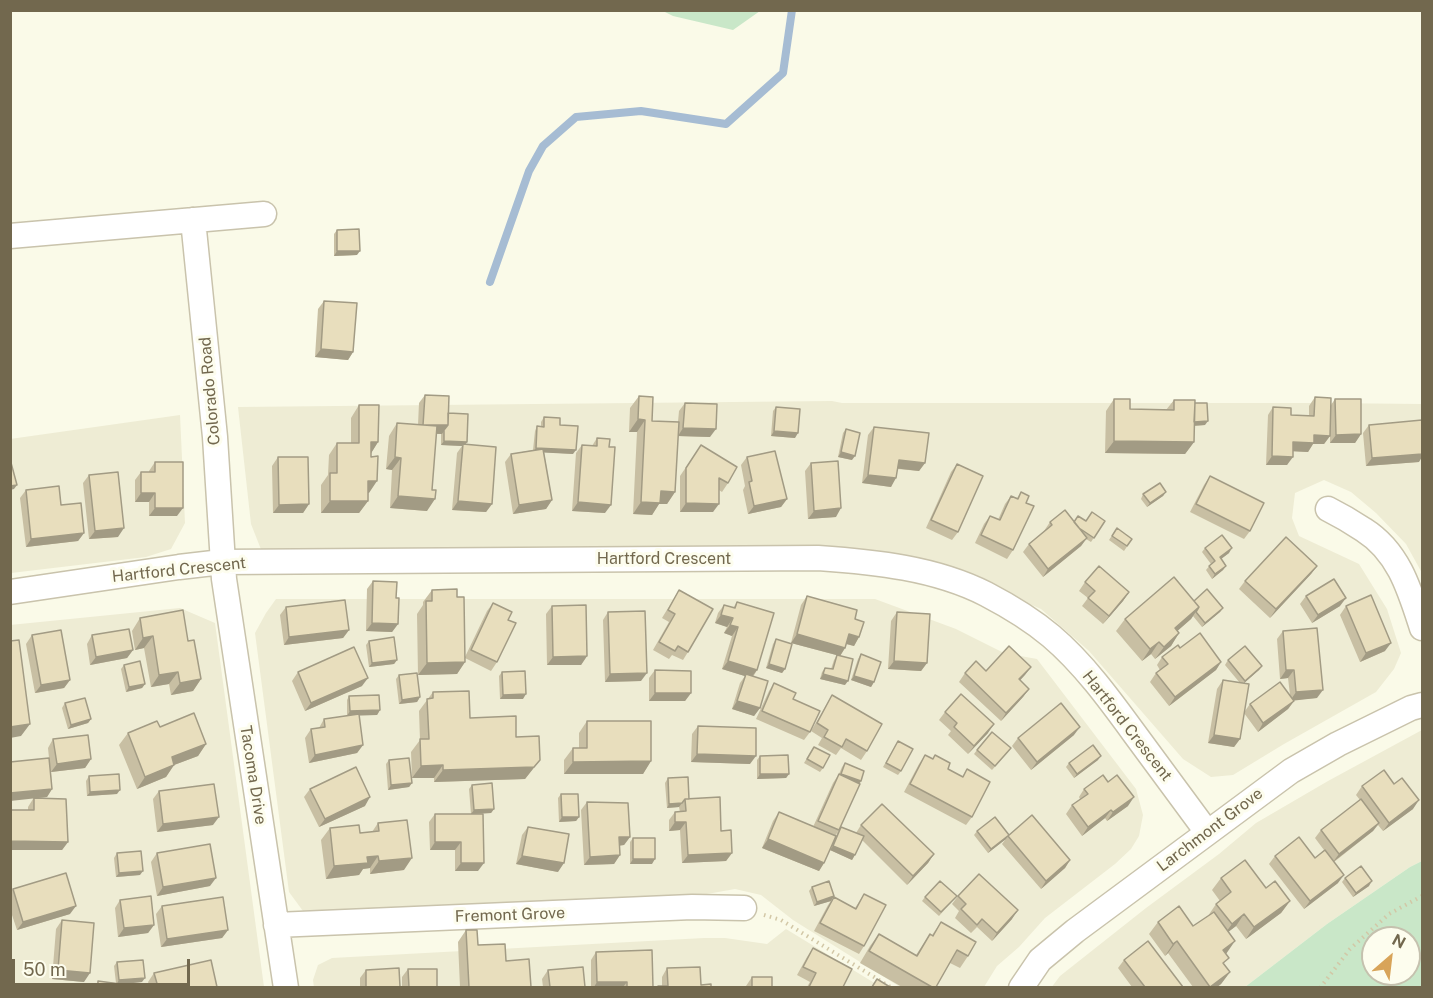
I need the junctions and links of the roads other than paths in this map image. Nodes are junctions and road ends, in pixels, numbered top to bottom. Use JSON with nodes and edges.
{"nodes":[{"id":1,"x":264,"y":214,"type":"dead end"},
{"id":2,"x":193,"y":220,"type":"junction"},
{"id":3,"x":10,"y":236,"type":"edge"},
{"id":4,"x":1328,"y":508,"type":"dead end"},
{"id":5,"x":222,"y":562,"type":"junction"},
{"id":6,"x":10,"y":592,"type":"edge"},
{"id":7,"x":1422,"y":628,"type":"edge"},
{"id":8,"x":1422,"y":705,"type":"edge"},
{"id":9,"x":1207,"y":832,"type":"junction"},
{"id":10,"x":744,"y":908,"type":"road end"},
{"id":11,"x":276,"y":925,"type":"junction"},
{"id":12,"x":286,"y":987,"type":"edge"},
{"id":13,"x":1021,"y":987,"type":"edge"}],
"edges":[{"from":1,"to":2,"type":"street"},
{"from":2,"to":3,"type":"street"},
{"from":2,"to":5,"type":"street","name":"Colorado Road"},
{"from":4,"to":7,"type":"street"},
{"from":5,"to":6,"type":"street","name":"Hartford Crescent"},
{"from":5,"to":9,"type":"street","name":"Hartford Crescent"},
{"from":5,"to":11,"type":"street","name":"Tacoma Drive"},
{"from":8,"to":9,"type":"street","name":"Larchmont Grove"},
{"from":9,"to":13,"type":"street","name":"Larchmont Grove"},
{"from":10,"to":11,"type":"street","name":"Fremont Grove"},
{"from":11,"to":12,"type":"street","name":"Tacoma Drive"}]}
